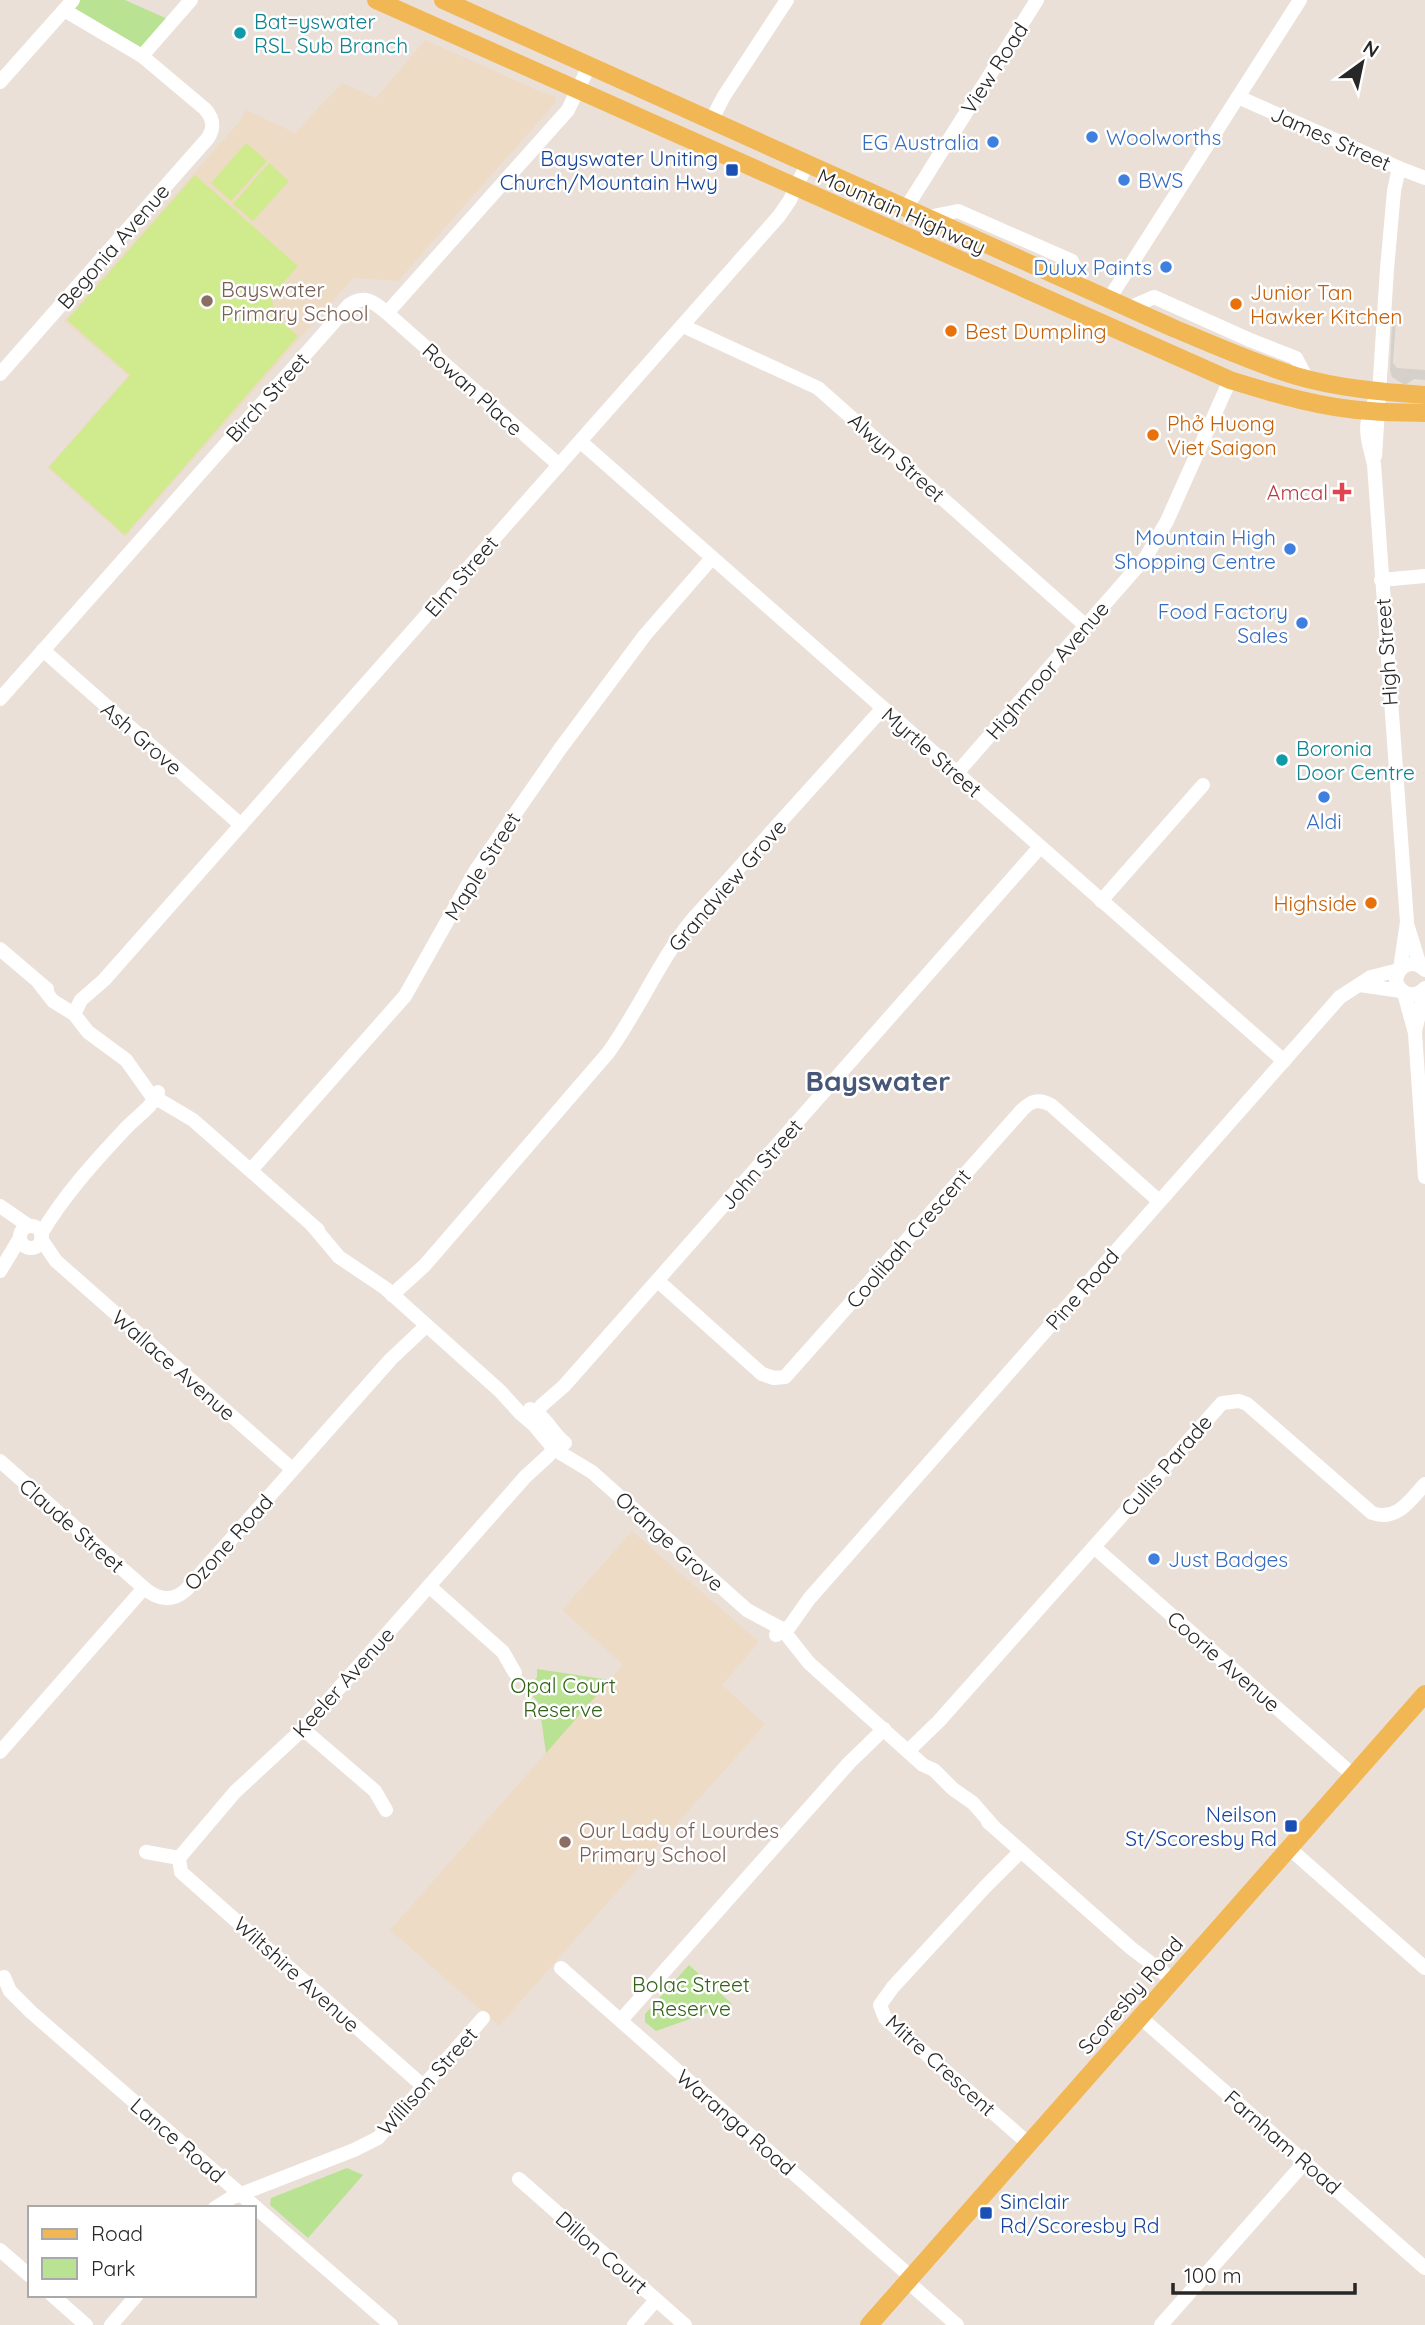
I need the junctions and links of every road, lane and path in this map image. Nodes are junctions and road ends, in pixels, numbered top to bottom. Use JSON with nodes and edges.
{"nodes":[{"id":1,"x":191,"y":0,"type":"edge"},
{"id":2,"x":376,"y":0,"type":"edge"},
{"id":3,"x":443,"y":0,"type":"edge"},
{"id":4,"x":787,"y":0,"type":"edge"},
{"id":5,"x":1037,"y":0,"type":"edge"},
{"id":6,"x":1300,"y":0,"type":"edge"},
{"id":7,"x":68,"y":5,"type":"edge"},
{"id":8,"x":467,"y":5,"type":"edge"},
{"id":9,"x":142,"y":55,"type":"junction"},
{"id":10,"x":589,"y":66,"type":"junction"},
{"id":11,"x":0,"y":82,"type":"edge"},
{"id":12,"x":578,"y":91,"type":"junction"},
{"id":13,"x":1238,"y":97,"type":"junction"},
{"id":14,"x":711,"y":121,"type":"junction"},
{"id":15,"x":807,"y":163,"type":"junction"},
{"id":16,"x":1399,"y":169,"type":"junction"},
{"id":17,"x":1425,"y":178,"type":"edge"},
{"id":18,"x":795,"y":188,"type":"junction"},
{"id":19,"x":906,"y":208,"type":"junction"},
{"id":20,"x":1109,"y":299,"type":"junction"},
{"id":21,"x":387,"y":313,"type":"junction"},
{"id":22,"x":683,"y":326,"type":"junction"},
{"id":23,"x":0,"y":374,"type":"edge"},
{"id":24,"x":1230,"y":380,"type":"junction"},
{"id":25,"x":1378,"y":391,"type":"junction"},
{"id":26,"x":1425,"y":395,"type":"edge"},
{"id":27,"x":1374,"y":411,"type":"junction"},
{"id":28,"x":1425,"y":413,"type":"edge"},
{"id":29,"x":580,"y":442,"type":"junction"},
{"id":30,"x":559,"y":466,"type":"junction"},
{"id":31,"x":712,"y":558,"type":"junction"},
{"id":32,"x":1425,"y":576,"type":"edge"},
{"id":33,"x":1381,"y":580,"type":"junction"},
{"id":34,"x":1086,"y":626,"type":"junction"},
{"id":35,"x":43,"y":650,"type":"junction"},
{"id":36,"x":0,"y":699,"type":"edge"},
{"id":37,"x":883,"y":708,"type":"junction"},
{"id":38,"x":957,"y":774,"type":"junction"},
{"id":39,"x":1203,"y":785,"type":"dead end"},
{"id":40,"x":241,"y":825,"type":"junction"},
{"id":41,"x":1040,"y":847,"type":"junction"},
{"id":42,"x":1101,"y":901,"type":"junction"},
{"id":43,"x":1407,"y":922,"type":"junction"},
{"id":44,"x":0,"y":949,"type":"edge"},
{"id":45,"x":1424,"y":968,"type":"edge"},
{"id":46,"x":1399,"y":969,"type":"junction"},
{"id":47,"x":1360,"y":985,"type":"junction"},
{"id":48,"x":1424,"y":990,"type":"edge"},
{"id":49,"x":1403,"y":992,"type":"junction"},
{"id":50,"x":77,"y":1011,"type":"junction"},
{"id":51,"x":1415,"y":1033,"type":"junction"},
{"id":52,"x":1284,"y":1061,"type":"junction"},
{"id":53,"x":155,"y":1095,"type":"junction"},
{"id":54,"x":251,"y":1170,"type":"junction"},
{"id":55,"x":1425,"y":1177,"type":"edge"},
{"id":56,"x":1159,"y":1201,"type":"junction"},
{"id":57,"x":4,"y":1210,"type":"edge"},
{"id":58,"x":31,"y":1236,"type":"junction"},
{"id":59,"x":2,"y":1269,"type":"edge"},
{"id":60,"x":658,"y":1281,"type":"junction"},
{"id":61,"x":392,"y":1295,"type":"junction"},
{"id":62,"x":423,"y":1322,"type":"junction"},
{"id":63,"x":537,"y":1417,"type":"junction"},
{"id":64,"x":554,"y":1444,"type":"junction"},
{"id":65,"x":0,"y":1461,"type":"edge"},
{"id":66,"x":292,"y":1469,"type":"junction"},
{"id":67,"x":1425,"y":1484,"type":"edge"},
{"id":68,"x":1094,"y":1547,"type":"junction"},
{"id":69,"x":429,"y":1586,"type":"junction"},
{"id":70,"x":144,"y":1588,"type":"junction"},
{"id":71,"x":780,"y":1631,"type":"junction"},
{"id":72,"x":515,"y":1673,"type":"dead end"},
{"id":73,"x":1425,"y":1695,"type":"edge"},
{"id":74,"x":880,"y":1726,"type":"junction"},
{"id":75,"x":303,"y":1729,"type":"junction"},
{"id":76,"x":0,"y":1752,"type":"edge"},
{"id":77,"x":915,"y":1757,"type":"junction"},
{"id":78,"x":1353,"y":1775,"type":"junction"},
{"id":79,"x":386,"y":1810,"type":"dead end"},
{"id":80,"x":1289,"y":1848,"type":"junction"},
{"id":81,"x":1018,"y":1849,"type":"junction"},
{"id":82,"x":146,"y":1852,"type":"dead end"},
{"id":83,"x":179,"y":1858,"type":"junction"},
{"id":84,"x":561,"y":1968,"type":"dead end"},
{"id":85,"x":1425,"y":1968,"type":"edge"},
{"id":86,"x":4,"y":1977,"type":"dead end"},
{"id":87,"x":1170,"y":1983,"type":"junction"},
{"id":88,"x":1140,"y":2017,"type":"junction"},
{"id":89,"x":483,"y":2018,"type":"dead end"},
{"id":90,"x":621,"y":2021,"type":"junction"},
{"id":91,"x":423,"y":2086,"type":"junction"},
{"id":92,"x":1029,"y":2144,"type":"junction"},
{"id":93,"x":1305,"y":2162,"type":"junction"},
{"id":94,"x":519,"y":2179,"type":"dead end"},
{"id":95,"x":240,"y":2194,"type":"junction"},
{"id":96,"x":218,"y":2206,"type":"edge"},
{"id":97,"x":254,"y":2206,"type":"edge"},
{"id":98,"x":256,"y":2208,"type":"edge"},
{"id":99,"x":0,"y":2250,"type":"edge"},
{"id":100,"x":1425,"y":2267,"type":"edge"},
{"id":101,"x":28,"y":2274,"type":"edge"},
{"id":102,"x":909,"y":2279,"type":"junction"},
{"id":103,"x":54,"y":2297,"type":"edge"},
{"id":104,"x":135,"y":2297,"type":"edge"},
{"id":105,"x":656,"y":2300,"type":"junction"},
{"id":106,"x":86,"y":2325,"type":"edge"},
{"id":107,"x":111,"y":2325,"type":"edge"},
{"id":108,"x":391,"y":2325,"type":"edge"},
{"id":109,"x":634,"y":2325,"type":"edge"},
{"id":110,"x":685,"y":2325,"type":"edge"},
{"id":111,"x":869,"y":2325,"type":"edge"},
{"id":112,"x":957,"y":2325,"type":"edge"},
{"id":113,"x":1161,"y":2325,"type":"edge"}],
"edges":[{"from":1,"to":9,"type":"street"},
{"from":2,"to":12,"type":"main road","name":"Mountain Highway"},
{"from":3,"to":8,"type":"main road","name":"Mountain Highway"},
{"from":4,"to":14,"type":"street"},
{"from":5,"to":19,"type":"street","name":"View Road"},
{"from":6,"to":13,"type":"street"},
{"from":7,"to":9,"type":"street"},
{"from":7,"to":11,"type":"street"},
{"from":8,"to":10,"type":"main road","name":"Mountain Highway"},
{"from":9,"to":23,"type":"street","name":"Begonia Avenue"},
{"from":10,"to":12,"type":"street"},
{"from":10,"to":14,"type":"main road","name":"Mountain Highway"},
{"from":12,"to":18,"type":"main road","name":"Mountain Highway"},
{"from":12,"to":21,"type":"street"},
{"from":13,"to":16,"type":"street","name":"James Street"},
{"from":13,"to":20,"type":"street"},
{"from":14,"to":15,"type":"main road","name":"Mountain Highway"},
{"from":15,"to":18,"type":"street","name":"Elm Street"},
{"from":15,"to":19,"type":"main road","name":"Mountain Highway"},
{"from":16,"to":17,"type":"street","name":"James Street"},
{"from":16,"to":25,"type":"street","name":"High Street"},
{"from":18,"to":22,"type":"street","name":"Elm Street"},
{"from":18,"to":24,"type":"main road","name":"Mountain Highway"},
{"from":19,"to":20,"type":"main road","name":"Mountain Highway"},
{"from":20,"to":25,"type":"main road","name":"Mountain Highway"},
{"from":21,"to":30,"type":"street","name":"Rowan Place"},
{"from":21,"to":35,"type":"street","name":"Birch Street"},
{"from":22,"to":29,"type":"street","name":"Elm Street"},
{"from":22,"to":34,"type":"street","name":"Alwyn Street"},
{"from":24,"to":27,"type":"main road","name":"Mountain Highway"},
{"from":24,"to":34,"type":"street","name":"Highmoor Avenue"},
{"from":25,"to":26,"type":"main road","name":"Mountain Highway"},
{"from":25,"to":27,"type":"street","name":"High Street"},
{"from":27,"to":28,"type":"main road","name":"Mountain Highway"},
{"from":27,"to":33,"type":"street","name":"High Street"},
{"from":29,"to":30,"type":"street","name":"Elm Street"},
{"from":29,"to":31,"type":"street","name":"Myrtle Street"},
{"from":30,"to":40,"type":"street","name":"Elm Street"},
{"from":31,"to":37,"type":"street","name":"Myrtle Street"},
{"from":31,"to":54,"type":"street","name":"Maple Street"},
{"from":32,"to":33,"type":"street"},
{"from":33,"to":43,"type":"street","name":"High Street"},
{"from":34,"to":38,"type":"street","name":"Highmoor Avenue"},
{"from":35,"to":36,"type":"street","name":"Birch Street"},
{"from":35,"to":40,"type":"street","name":"Ash Grove"},
{"from":37,"to":38,"type":"street","name":"Myrtle Street"},
{"from":37,"to":61,"type":"street","name":"Grandview Grove"},
{"from":38,"to":41,"type":"street","name":"Myrtle Street"},
{"from":39,"to":42,"type":"street"},
{"from":40,"to":50,"type":"street","name":"Elm Street"},
{"from":41,"to":42,"type":"street","name":"Myrtle Street"},
{"from":41,"to":60,"type":"street","name":"John Street"},
{"from":42,"to":52,"type":"street","name":"Myrtle Street"},
{"from":43,"to":45,"type":"street","name":"High Street"},
{"from":43,"to":46,"type":"street","name":"High Street"},
{"from":44,"to":50,"type":"street","name":"Orange Grove"},
{"from":45,"to":46,"type":"street","name":"Pine Road"},
{"from":46,"to":47,"type":"street","name":"Pine Road"},
{"from":46,"to":49,"type":"street","name":"High Street"},
{"from":47,"to":49,"type":"street"},
{"from":47,"to":52,"type":"street","name":"Pine Road"},
{"from":48,"to":49,"type":"street"},
{"from":48,"to":51,"type":"street"},
{"from":49,"to":51,"type":"street"},
{"from":50,"to":53,"type":"street","name":"Orange Grove"},
{"from":51,"to":55,"type":"street"},
{"from":52,"to":56,"type":"street","name":"Pine Road"},
{"from":53,"to":54,"type":"street","name":"Orange Grove"},
{"from":53,"to":58,"type":"street"},
{"from":54,"to":61,"type":"street","name":"Orange Grove"},
{"from":56,"to":60,"type":"street","name":"Coolibah Crescent"},
{"from":56,"to":71,"type":"street","name":"Pine Road"},
{"from":57,"to":58,"type":"street"},
{"from":58,"to":59,"type":"street"},
{"from":58,"to":66,"type":"street","name":"Wallace Avenue"},
{"from":60,"to":63,"type":"street","name":"John Street"},
{"from":61,"to":62,"type":"street","name":"Orange Grove"},
{"from":62,"to":63,"type":"street","name":"Orange Grove"},
{"from":62,"to":66,"type":"street","name":"Ozone Road"},
{"from":63,"to":64,"type":"street","name":"Orange Grove"},
{"from":64,"to":69,"type":"street","name":"Keeler Avenue"},
{"from":64,"to":71,"type":"street","name":"Orange Grove"},
{"from":65,"to":70,"type":"street","name":"Claude Street"},
{"from":66,"to":70,"type":"street","name":"Ozone Road"},
{"from":67,"to":68,"type":"street","name":"Cullis Parade"},
{"from":68,"to":77,"type":"street","name":"Cullis Parade"},
{"from":68,"to":78,"type":"street","name":"Coorie Avenue"},
{"from":69,"to":72,"type":"street"},
{"from":69,"to":75,"type":"street","name":"Keeler Avenue"},
{"from":70,"to":76,"type":"street"},
{"from":71,"to":74,"type":"street","name":"Orange Grove"},
{"from":73,"to":78,"type":"main road","name":"Scoresby Road"},
{"from":74,"to":77,"type":"street","name":"Orange Grove"},
{"from":74,"to":90,"type":"street"},
{"from":75,"to":79,"type":"street"},
{"from":75,"to":83,"type":"street","name":"Keeler Avenue"},
{"from":77,"to":81,"type":"street","name":"Orange Grove"},
{"from":78,"to":80,"type":"main road","name":"Scoresby Road"},
{"from":80,"to":85,"type":"street"},
{"from":80,"to":87,"type":"main road","name":"Scoresby Road"},
{"from":81,"to":87,"type":"street","name":"Orange Grove"},
{"from":81,"to":92,"type":"street","name":"Mitre Crescent"},
{"from":82,"to":83,"type":"street"},
{"from":83,"to":91,"type":"street","name":"Wiltshire Avenue"},
{"from":84,"to":90,"type":"street","name":"Waranga Road"},
{"from":86,"to":95,"type":"street","name":"Lance Road"},
{"from":87,"to":88,"type":"main road","name":"Scoresby Road"},
{"from":88,"to":92,"type":"main road","name":"Scoresby Road"},
{"from":88,"to":93,"type":"street","name":"Farnham Road"},
{"from":89,"to":91,"type":"street","name":"Willison Street"},
{"from":90,"to":102,"type":"street","name":"Waranga Road"},
{"from":91,"to":95,"type":"street","name":"Willison Street"},
{"from":92,"to":102,"type":"main road","name":"Scoresby Road"},
{"from":93,"to":100,"type":"street","name":"Farnham Road"},
{"from":93,"to":113,"type":"street"},
{"from":94,"to":105,"type":"street","name":"Dillon Court"},
{"from":95,"to":96,"type":"street","name":"Willison Street"},
{"from":95,"to":97,"type":"street","name":"Lance Road"},
{"from":98,"to":108,"type":"street","name":"Lance Road"},
{"from":99,"to":101,"type":"street"},
{"from":102,"to":111,"type":"main road","name":"Scoresby Road"},
{"from":102,"to":112,"type":"street","name":"Waranga Road"},
{"from":103,"to":106,"type":"street"},
{"from":104,"to":107,"type":"street"},
{"from":105,"to":109,"type":"street"},
{"from":105,"to":110,"type":"street","name":"Dillon Court"}]}
